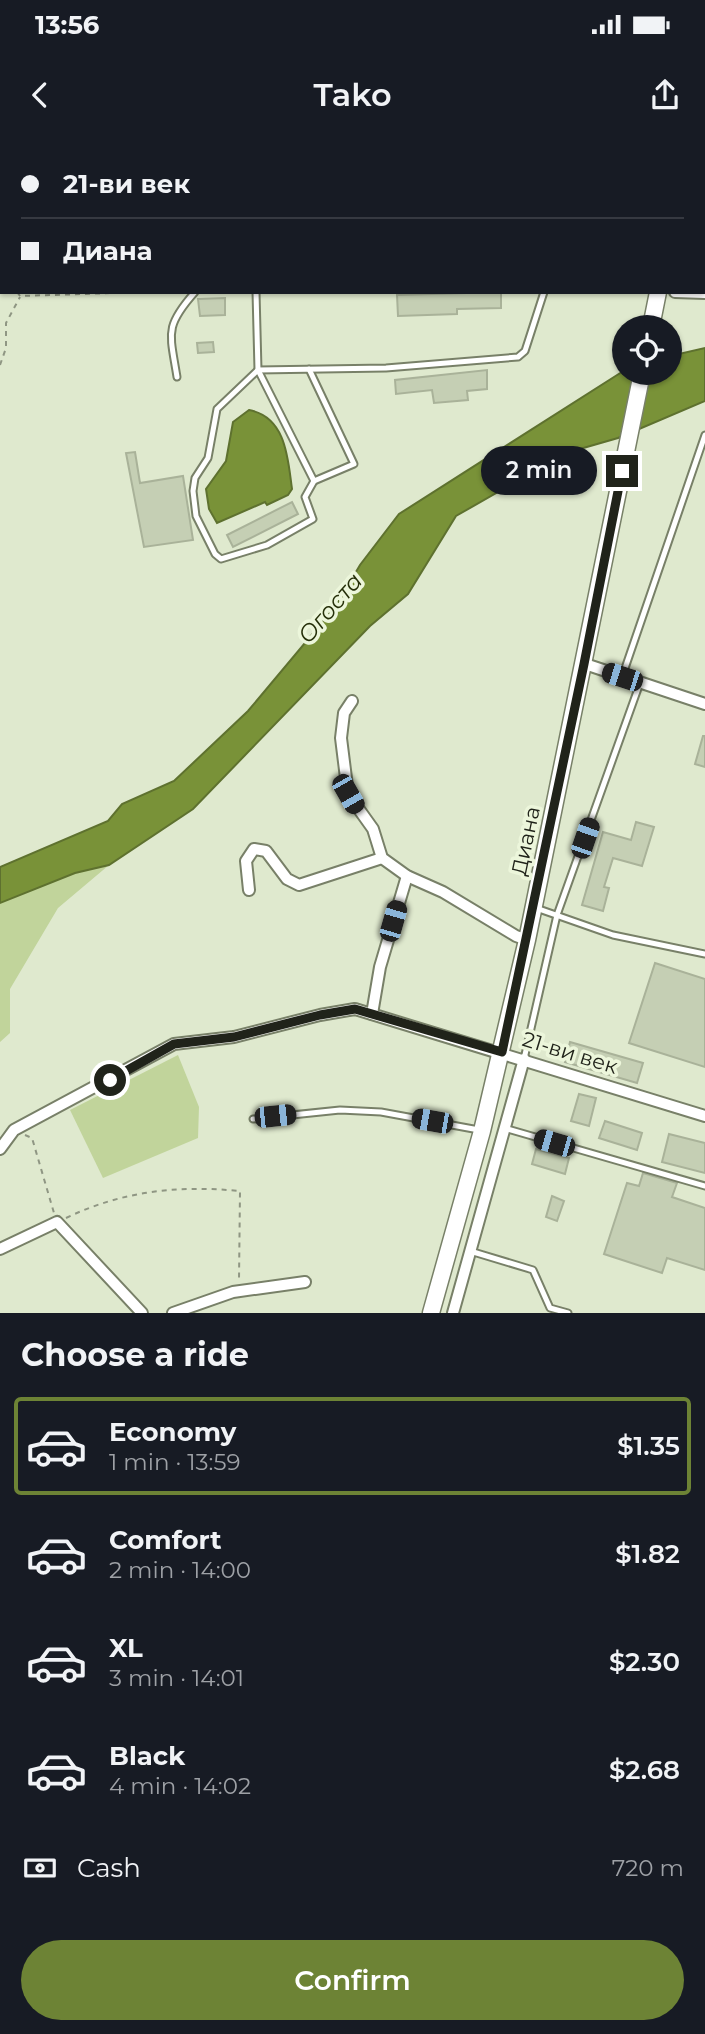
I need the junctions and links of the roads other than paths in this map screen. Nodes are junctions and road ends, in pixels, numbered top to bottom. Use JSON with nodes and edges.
{"nodes":[{"id":1,"x":193,"y":294,"type":"edge"},
{"id":2,"x":256,"y":294,"type":"edge"},
{"id":3,"x":543,"y":294,"type":"edge"},
{"id":4,"x":659,"y":294,"type":"edge"},
{"id":5,"x":654,"y":315,"type":"edge"},
{"id":6,"x":309,"y":369,"type":"junction"},
{"id":7,"x":258,"y":370,"type":"junction"},
{"id":8,"x":177,"y":377,"type":"dead end"},
{"id":9,"x":640,"y":385,"type":"edge"},
{"id":10,"x":705,"y":435,"type":"edge"},
{"id":11,"x":314,"y":481,"type":"junction"},
{"id":12,"x":584,"y":664,"type":"junction"},
{"id":13,"x":622,"y":677,"type":"junction"},
{"id":14,"x":640,"y":683,"type":"junction"},
{"id":15,"x":352,"y":701,"type":"dead end"},
{"id":16,"x":705,"y":704,"type":"edge"},
{"id":17,"x":382,"y":858,"type":"junction"},
{"id":18,"x":407,"y":876,"type":"junction"},
{"id":19,"x":249,"y":890,"type":"dead end"},
{"id":20,"x":534,"y":907,"type":"junction"},
{"id":21,"x":558,"y":915,"type":"junction"},
{"id":22,"x":527,"y":940,"type":"junction"},
{"id":23,"x":705,"y":954,"type":"edge"},
{"id":24,"x":372,"y":1014,"type":"junction"},
{"id":25,"x":502,"y":1052,"type":"junction"},
{"id":26,"x":524,"y":1059,"type":"junction"},
{"id":27,"x":705,"y":1116,"type":"edge"},
{"id":28,"x":253,"y":1119,"type":"dead end"},
{"id":29,"x":504,"y":1128,"type":"junction"},
{"id":30,"x":482,"y":1131,"type":"junction"},
{"id":31,"x":0,"y":1149,"type":"edge"},
{"id":32,"x":705,"y":1186,"type":"edge"},
{"id":33,"x":0,"y":1249,"type":"edge"},
{"id":34,"x":470,"y":1251,"type":"junction"},
{"id":35,"x":304,"y":1282,"type":"dead end"},
{"id":36,"x":142,"y":1313,"type":"edge"},
{"id":37,"x":173,"y":1313,"type":"edge"},
{"id":38,"x":431,"y":1313,"type":"edge"},
{"id":39,"x":453,"y":1313,"type":"edge"},
{"id":40,"x":568,"y":1313,"type":"edge"}],
"edges":[{"from":1,"to":8,"type":"lane"},
{"from":2,"to":7,"type":"lane"},
{"from":3,"to":6,"type":"lane"},
{"from":4,"to":5,"type":"main road"},
{"from":6,"to":7,"type":"lane"},
{"from":6,"to":11,"type":"lane"},
{"from":7,"to":11,"type":"lane"},
{"from":7,"to":11,"type":"lane"},
{"from":9,"to":12,"type":"main road","name":"Диана"},
{"from":10,"to":13,"type":"lane"},
{"from":12,"to":13,"type":"street"},
{"from":12,"to":20,"type":"main road","name":"Диана"},
{"from":13,"to":14,"type":"street"},
{"from":14,"to":16,"type":"street"},
{"from":14,"to":21,"type":"lane"},
{"from":15,"to":17,"type":"street"},
{"from":17,"to":18,"type":"street"},
{"from":17,"to":19,"type":"street"},
{"from":18,"to":22,"type":"street"},
{"from":18,"to":24,"type":"street"},
{"from":20,"to":21,"type":"lane"},
{"from":20,"to":22,"type":"main road","name":"Диана"},
{"from":21,"to":23,"type":"lane"},
{"from":21,"to":26,"type":"lane"},
{"from":22,"to":25,"type":"main road","name":"Диана"},
{"from":24,"to":25,"type":"street","name":"21-ви век"},
{"from":24,"to":31,"type":"street","name":"21-ви век"},
{"from":25,"to":26,"type":"street","name":"21-ви век"},
{"from":25,"to":30,"type":"main road","name":"Диана"},
{"from":26,"to":27,"type":"street","name":"21-ви век"},
{"from":26,"to":29,"type":"street"},
{"from":28,"to":30,"type":"lane"},
{"from":29,"to":32,"type":"lane"},
{"from":29,"to":34,"type":"street"},
{"from":30,"to":38,"type":"main road","name":"Диана"},
{"from":33,"to":36,"type":"street"},
{"from":34,"to":39,"type":"street"},
{"from":34,"to":40,"type":"lane"},
{"from":35,"to":37,"type":"street"}]}
